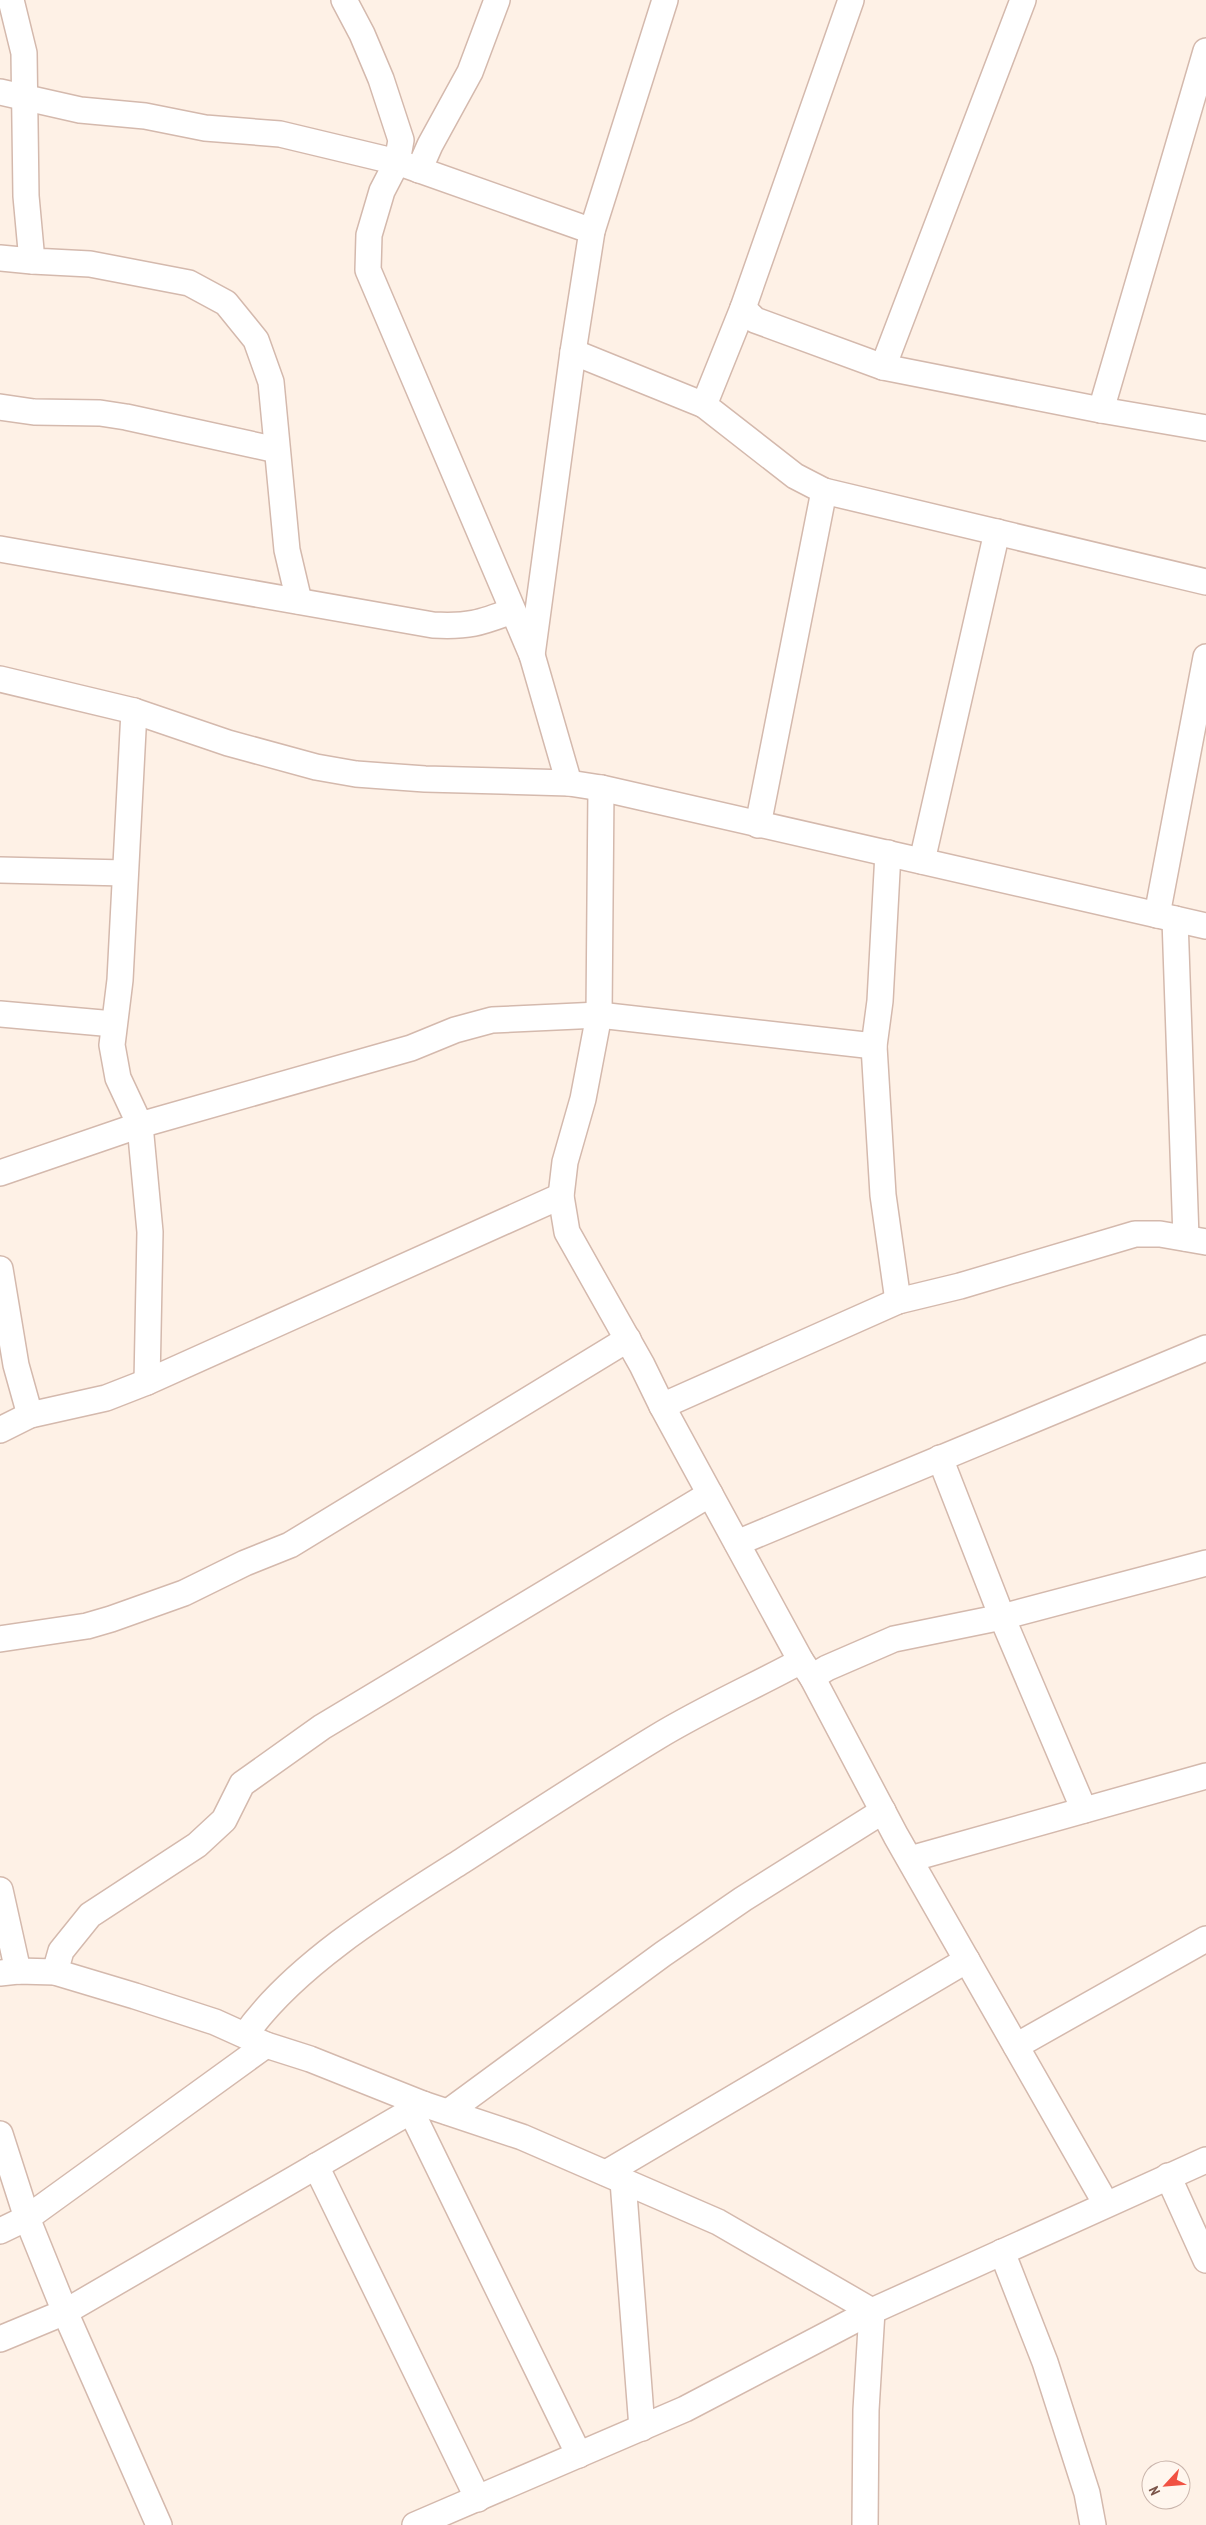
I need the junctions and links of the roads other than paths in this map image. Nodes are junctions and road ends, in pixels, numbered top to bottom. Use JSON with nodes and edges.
{"nodes":[{"id":1,"x":10,"y":0,"type":"edge"},
{"id":2,"x":497,"y":0,"type":"edge"},
{"id":3,"x":665,"y":0,"type":"edge"},
{"id":4,"x":851,"y":0,"type":"edge"},
{"id":5,"x":1022,"y":0,"type":"edge"},
{"id":6,"x":345,"y":1,"type":"edge"},
{"id":7,"x":1206,"y":51,"type":"edge"},
{"id":8,"x":0,"y":92,"type":"edge"},
{"id":9,"x":24,"y":99,"type":"junction"},
{"id":10,"x":408,"y":166,"type":"junction"},
{"id":11,"x":592,"y":231,"type":"junction"},
{"id":12,"x":0,"y":258,"type":"edge"},
{"id":13,"x":32,"y":261,"type":"junction"},
{"id":14,"x":743,"y":308,"type":"junction"},
{"id":15,"x":573,"y":352,"type":"junction"},
{"id":16,"x":883,"y":367,"type":"junction"},
{"id":17,"x":704,"y":405,"type":"junction"},
{"id":18,"x":0,"y":407,"type":"edge"},
{"id":19,"x":1101,"y":410,"type":"junction"},
{"id":20,"x":1206,"y":428,"type":"edge"},
{"id":21,"x":276,"y":450,"type":"junction"},
{"id":22,"x":824,"y":491,"type":"junction"},
{"id":23,"x":997,"y":532,"type":"junction"},
{"id":24,"x":0,"y":549,"type":"edge"},
{"id":25,"x":1206,"y":582,"type":"edge"},
{"id":26,"x":298,"y":602,"type":"junction"},
{"id":27,"x":512,"y":611,"type":"junction"},
{"id":28,"x":532,"y":655,"type":"junction"},
{"id":29,"x":1206,"y":657,"type":"edge"},
{"id":30,"x":0,"y":679,"type":"edge"},
{"id":31,"x":134,"y":711,"type":"junction"},
{"id":32,"x":569,"y":783,"type":"junction"},
{"id":33,"x":601,"y":788,"type":"junction"},
{"id":34,"x":758,"y":825,"type":"junction"},
{"id":35,"x":888,"y":853,"type":"junction"},
{"id":36,"x":922,"y":861,"type":"junction"},
{"id":37,"x":0,"y":870,"type":"edge"},
{"id":38,"x":125,"y":873,"type":"junction"},
{"id":39,"x":1166,"y":917,"type":"junction"},
{"id":40,"x":1206,"y":926,"type":"edge"},
{"id":41,"x":0,"y":1014,"type":"edge"},
{"id":42,"x":599,"y":1015,"type":"junction"},
{"id":43,"x":114,"y":1024,"type":"junction"},
{"id":44,"x":874,"y":1046,"type":"junction"},
{"id":45,"x":140,"y":1125,"type":"junction"},
{"id":46,"x":0,"y":1173,"type":"edge"},
{"id":47,"x":561,"y":1196,"type":"junction"},
{"id":48,"x":1196,"y":1240,"type":"edge"},
{"id":49,"x":0,"y":1269,"type":"edge"},
{"id":50,"x":898,"y":1301,"type":"junction"},
{"id":51,"x":628,"y":1339,"type":"junction"},
{"id":52,"x":1206,"y":1348,"type":"edge"},
{"id":53,"x":147,"y":1382,"type":"junction"},
{"id":54,"x":662,"y":1406,"type":"junction"},
{"id":55,"x":30,"y":1415,"type":"junction"},
{"id":56,"x":0,"y":1430,"type":"edge"},
{"id":57,"x":940,"y":1458,"type":"junction"},
{"id":58,"x":710,"y":1494,"type":"junction"},
{"id":59,"x":737,"y":1543,"type":"junction"},
{"id":60,"x":1206,"y":1563,"type":"edge"},
{"id":61,"x":1002,"y":1617,"type":"junction"},
{"id":62,"x":0,"y":1639,"type":"edge"},
{"id":63,"x":807,"y":1669,"type":"junction"},
{"id":64,"x":1206,"y":1776,"type":"edge"},
{"id":65,"x":1084,"y":1810,"type":"junction"},
{"id":66,"x":883,"y":1812,"type":"junction"},
{"id":67,"x":910,"y":1859,"type":"junction"},
{"id":68,"x":0,"y":1890,"type":"edge"},
{"id":69,"x":1206,"y":1939,"type":"edge"},
{"id":70,"x":967,"y":1960,"type":"junction"},
{"id":71,"x":9,"y":1972,"type":"edge"},
{"id":72,"x":55,"y":1972,"type":"junction"},
{"id":73,"x":256,"y":2040,"type":"junction"},
{"id":74,"x":1016,"y":2046,"type":"junction"},
{"id":75,"x":417,"y":2107,"type":"junction"},
{"id":76,"x":448,"y":2112,"type":"junction"},
{"id":77,"x":0,"y":2134,"type":"edge"},
{"id":78,"x":1206,"y":2160,"type":"edge"},
{"id":79,"x":316,"y":2166,"type":"junction"},
{"id":80,"x":1168,"y":2176,"type":"junction"},
{"id":81,"x":614,"y":2177,"type":"junction"},
{"id":82,"x":1106,"y":2204,"type":"junction"},
{"id":83,"x":27,"y":2218,"type":"junction"},
{"id":84,"x":0,"y":2231,"type":"edge"},
{"id":85,"x":1002,"y":2252,"type":"junction"},
{"id":86,"x":1206,"y":2260,"type":"edge"},
{"id":87,"x":872,"y":2311,"type":"junction"},
{"id":88,"x":65,"y":2312,"type":"junction"},
{"id":89,"x":0,"y":2339,"type":"edge"},
{"id":90,"x":642,"y":2428,"type":"junction"},
{"id":91,"x":579,"y":2455,"type":"junction"},
{"id":92,"x":478,"y":2499,"type":"junction"},
{"id":93,"x":159,"y":2525,"type":"edge"},
{"id":94,"x":415,"y":2525,"type":"edge"},
{"id":95,"x":865,"y":2525,"type":"edge"},
{"id":96,"x":1093,"y":2525,"type":"edge"}],
"edges":[{"from":1,"to":9,"type":"street"},
{"from":2,"to":10,"type":"street"},
{"from":3,"to":11,"type":"street"},
{"from":4,"to":14,"type":"street"},
{"from":5,"to":16,"type":"street"},
{"from":6,"to":10,"type":"street"},
{"from":7,"to":19,"type":"street"},
{"from":8,"to":9,"type":"street"},
{"from":9,"to":10,"type":"street"},
{"from":9,"to":13,"type":"street"},
{"from":10,"to":11,"type":"street"},
{"from":10,"to":27,"type":"street"},
{"from":11,"to":15,"type":"street"},
{"from":12,"to":13,"type":"street"},
{"from":13,"to":21,"type":"street"},
{"from":14,"to":16,"type":"street"},
{"from":14,"to":17,"type":"street"},
{"from":15,"to":17,"type":"street"},
{"from":15,"to":28,"type":"street"},
{"from":16,"to":19,"type":"street"},
{"from":17,"to":22,"type":"street"},
{"from":18,"to":21,"type":"street"},
{"from":19,"to":20,"type":"street"},
{"from":21,"to":26,"type":"street"},
{"from":22,"to":23,"type":"street"},
{"from":22,"to":34,"type":"street"},
{"from":23,"to":25,"type":"street"},
{"from":23,"to":36,"type":"street"},
{"from":24,"to":26,"type":"street"},
{"from":26,"to":27,"type":"street"},
{"from":27,"to":28,"type":"street"},
{"from":28,"to":32,"type":"street"},
{"from":29,"to":39,"type":"street"},
{"from":30,"to":31,"type":"street"},
{"from":31,"to":32,"type":"street"},
{"from":31,"to":38,"type":"street"},
{"from":32,"to":33,"type":"street"},
{"from":33,"to":34,"type":"street"},
{"from":33,"to":42,"type":"street"},
{"from":34,"to":35,"type":"street"},
{"from":35,"to":36,"type":"street"},
{"from":35,"to":44,"type":"street"},
{"from":36,"to":39,"type":"street"},
{"from":37,"to":38,"type":"street"},
{"from":38,"to":43,"type":"street"},
{"from":39,"to":40,"type":"street"},
{"from":39,"to":48,"type":"street"},
{"from":41,"to":43,"type":"street"},
{"from":42,"to":44,"type":"street"},
{"from":42,"to":45,"type":"street"},
{"from":42,"to":47,"type":"street"},
{"from":43,"to":45,"type":"street"},
{"from":44,"to":50,"type":"street"},
{"from":45,"to":46,"type":"street"},
{"from":45,"to":53,"type":"street"},
{"from":47,"to":51,"type":"street"},
{"from":47,"to":53,"type":"street"},
{"from":48,"to":50,"type":"street"},
{"from":49,"to":55,"type":"street"},
{"from":50,"to":54,"type":"street"},
{"from":51,"to":54,"type":"street"},
{"from":51,"to":62,"type":"street"},
{"from":52,"to":57,"type":"street"},
{"from":53,"to":55,"type":"street"},
{"from":54,"to":58,"type":"street"},
{"from":55,"to":56,"type":"street"},
{"from":57,"to":59,"type":"street"},
{"from":57,"to":61,"type":"street"},
{"from":58,"to":59,"type":"street"},
{"from":58,"to":72,"type":"street"},
{"from":59,"to":63,"type":"street"},
{"from":60,"to":61,"type":"street"},
{"from":61,"to":63,"type":"street"},
{"from":61,"to":65,"type":"street"},
{"from":63,"to":66,"type":"street"},
{"from":63,"to":73,"type":"street"},
{"from":64,"to":65,"type":"street"},
{"from":65,"to":67,"type":"street"},
{"from":66,"to":67,"type":"street"},
{"from":66,"to":76,"type":"street"},
{"from":67,"to":70,"type":"street"},
{"from":68,"to":71,"type":"street"},
{"from":69,"to":74,"type":"street"},
{"from":70,"to":74,"type":"street"},
{"from":70,"to":81,"type":"street"},
{"from":71,"to":72,"type":"street"},
{"from":72,"to":73,"type":"street"},
{"from":73,"to":75,"type":"street"},
{"from":73,"to":83,"type":"street"},
{"from":74,"to":82,"type":"street"},
{"from":75,"to":76,"type":"street"},
{"from":75,"to":79,"type":"street"},
{"from":75,"to":91,"type":"street"},
{"from":76,"to":81,"type":"street"},
{"from":77,"to":83,"type":"street"},
{"from":78,"to":80,"type":"street"},
{"from":79,"to":88,"type":"street"},
{"from":79,"to":92,"type":"street"},
{"from":80,"to":82,"type":"street"},
{"from":80,"to":86,"type":"street"},
{"from":81,"to":87,"type":"street"},
{"from":81,"to":90,"type":"street"},
{"from":82,"to":85,"type":"street"},
{"from":83,"to":84,"type":"street"},
{"from":83,"to":88,"type":"street"},
{"from":85,"to":87,"type":"street"},
{"from":85,"to":96,"type":"street"},
{"from":87,"to":90,"type":"street"},
{"from":87,"to":95,"type":"street"},
{"from":88,"to":89,"type":"street"},
{"from":88,"to":93,"type":"street"},
{"from":90,"to":91,"type":"street"},
{"from":91,"to":92,"type":"street"},
{"from":92,"to":94,"type":"street"}]}
